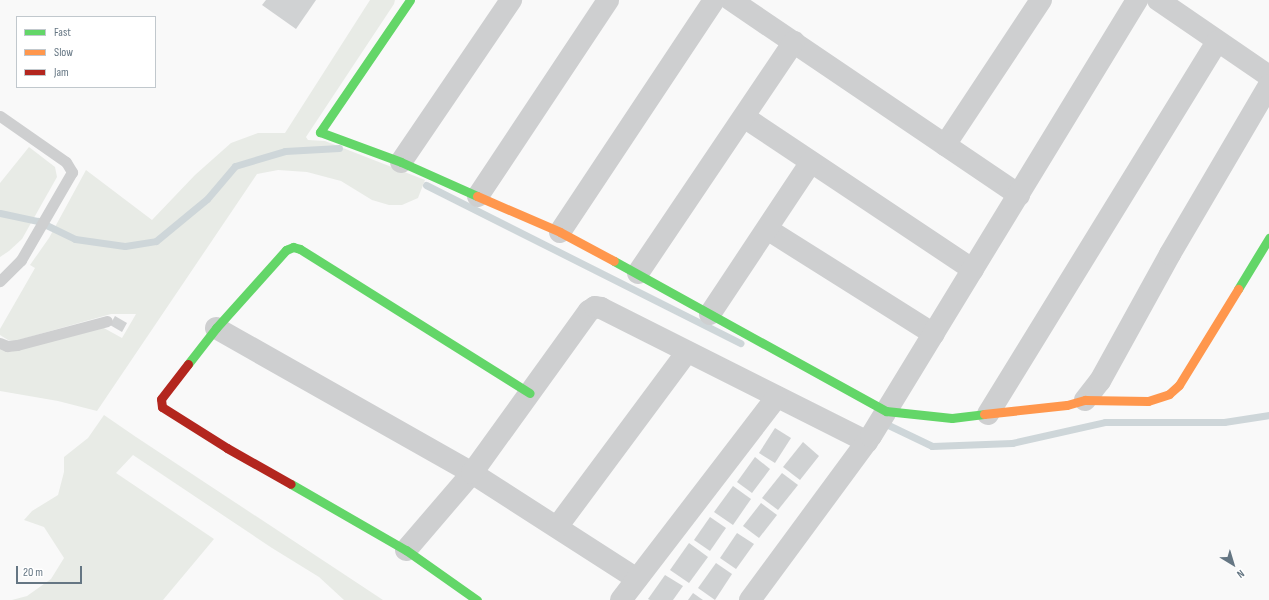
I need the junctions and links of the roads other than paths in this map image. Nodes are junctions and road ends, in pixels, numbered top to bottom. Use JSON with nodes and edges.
{"nodes":[{"id":1,"x":410,"y":0,"type":"edge"},
{"id":2,"x":511,"y":0,"type":"edge"},
{"id":3,"x":608,"y":0,"type":"edge"},
{"id":4,"x":714,"y":0,"type":"edge"},
{"id":5,"x":731,"y":0,"type":"edge"},
{"id":6,"x":1041,"y":0,"type":"edge"},
{"id":7,"x":1137,"y":0,"type":"edge"},
{"id":8,"x":1158,"y":0,"type":"edge"},
{"id":9,"x":794,"y":42,"type":"junction"},
{"id":10,"x":1217,"y":42,"type":"junction"},
{"id":11,"x":1269,"y":76,"type":"edge"},
{"id":12,"x":1269,"y":85,"type":"edge"},
{"id":13,"x":0,"y":116,"type":"edge"},
{"id":14,"x":744,"y":117,"type":"junction"},
{"id":15,"x":945,"y":145,"type":"junction"},
{"id":16,"x":401,"y":162,"type":"junction"},
{"id":17,"x":812,"y":162,"type":"junction"},
{"id":18,"x":1019,"y":195,"type":"junction"},
{"id":19,"x":478,"y":196,"type":"junction"},
{"id":20,"x":767,"y":229,"type":"junction"},
{"id":21,"x":560,"y":232,"type":"junction"},
{"id":22,"x":1269,"y":238,"type":"edge"},
{"id":23,"x":973,"y":270,"type":"junction"},
{"id":24,"x":638,"y":273,"type":"junction"},
{"id":25,"x":0,"y":281,"type":"edge"},
{"id":26,"x":710,"y":314,"type":"junction"},
{"id":27,"x":107,"y":321,"type":"dead end"},
{"id":28,"x":216,"y":328,"type":"junction"},
{"id":29,"x":934,"y":334,"type":"junction"},
{"id":30,"x":0,"y":343,"type":"edge"},
{"id":31,"x":687,"y":352,"type":"junction"},
{"id":32,"x":530,"y":393,"type":"junction"},
{"id":33,"x":778,"y":397,"type":"junction"},
{"id":34,"x":1085,"y":400,"type":"junction"},
{"id":35,"x":884,"y":414,"type":"junction"},
{"id":36,"x":988,"y":414,"type":"junction"},
{"id":37,"x":869,"y":439,"type":"junction"},
{"id":38,"x":472,"y":473,"type":"junction"},
{"id":39,"x":557,"y":527,"type":"junction"},
{"id":40,"x":406,"y":550,"type":"junction"},
{"id":41,"x":638,"y":579,"type":"junction"},
{"id":42,"x":470,"y":598,"type":"edge"},
{"id":43,"x":621,"y":600,"type":"edge"},
{"id":44,"x":750,"y":600,"type":"edge"}],
"edges":[{"from":1,"to":16,"type":"street"},
{"from":2,"to":16,"type":"street"},
{"from":3,"to":19,"type":"street"},
{"from":4,"to":21,"type":"street"},
{"from":5,"to":9,"type":"street"},
{"from":6,"to":15,"type":"street"},
{"from":7,"to":18,"type":"street"},
{"from":8,"to":10,"type":"street"},
{"from":9,"to":14,"type":"street"},
{"from":9,"to":15,"type":"street"},
{"from":10,"to":11,"type":"street"},
{"from":10,"to":36,"type":"street"},
{"from":12,"to":34,"type":"street"},
{"from":13,"to":25,"type":"lane"},
{"from":14,"to":17,"type":"street"},
{"from":14,"to":24,"type":"street"},
{"from":15,"to":18,"type":"street"},
{"from":16,"to":19,"type":"street"},
{"from":17,"to":20,"type":"street"},
{"from":17,"to":23,"type":"street"},
{"from":18,"to":23,"type":"street"},
{"from":19,"to":21,"type":"street"},
{"from":20,"to":26,"type":"street"},
{"from":20,"to":29,"type":"street"},
{"from":21,"to":24,"type":"street"},
{"from":22,"to":34,"type":"street"},
{"from":23,"to":29,"type":"street"},
{"from":24,"to":26,"type":"street"},
{"from":26,"to":35,"type":"street"},
{"from":27,"to":30,"type":"lane"},
{"from":28,"to":32,"type":"street"},
{"from":28,"to":38,"type":"street"},
{"from":28,"to":40,"type":"street"},
{"from":29,"to":35,"type":"street"},
{"from":31,"to":32,"type":"street"},
{"from":31,"to":33,"type":"street"},
{"from":31,"to":39,"type":"street"},
{"from":32,"to":38,"type":"street"},
{"from":33,"to":37,"type":"street"},
{"from":33,"to":41,"type":"street"},
{"from":34,"to":36,"type":"street"},
{"from":35,"to":36,"type":"street"},
{"from":35,"to":37,"type":"street"},
{"from":37,"to":44,"type":"street"},
{"from":38,"to":39,"type":"street"},
{"from":38,"to":40,"type":"street"},
{"from":39,"to":41,"type":"street"},
{"from":40,"to":42,"type":"street"},
{"from":41,"to":43,"type":"street"}]}
